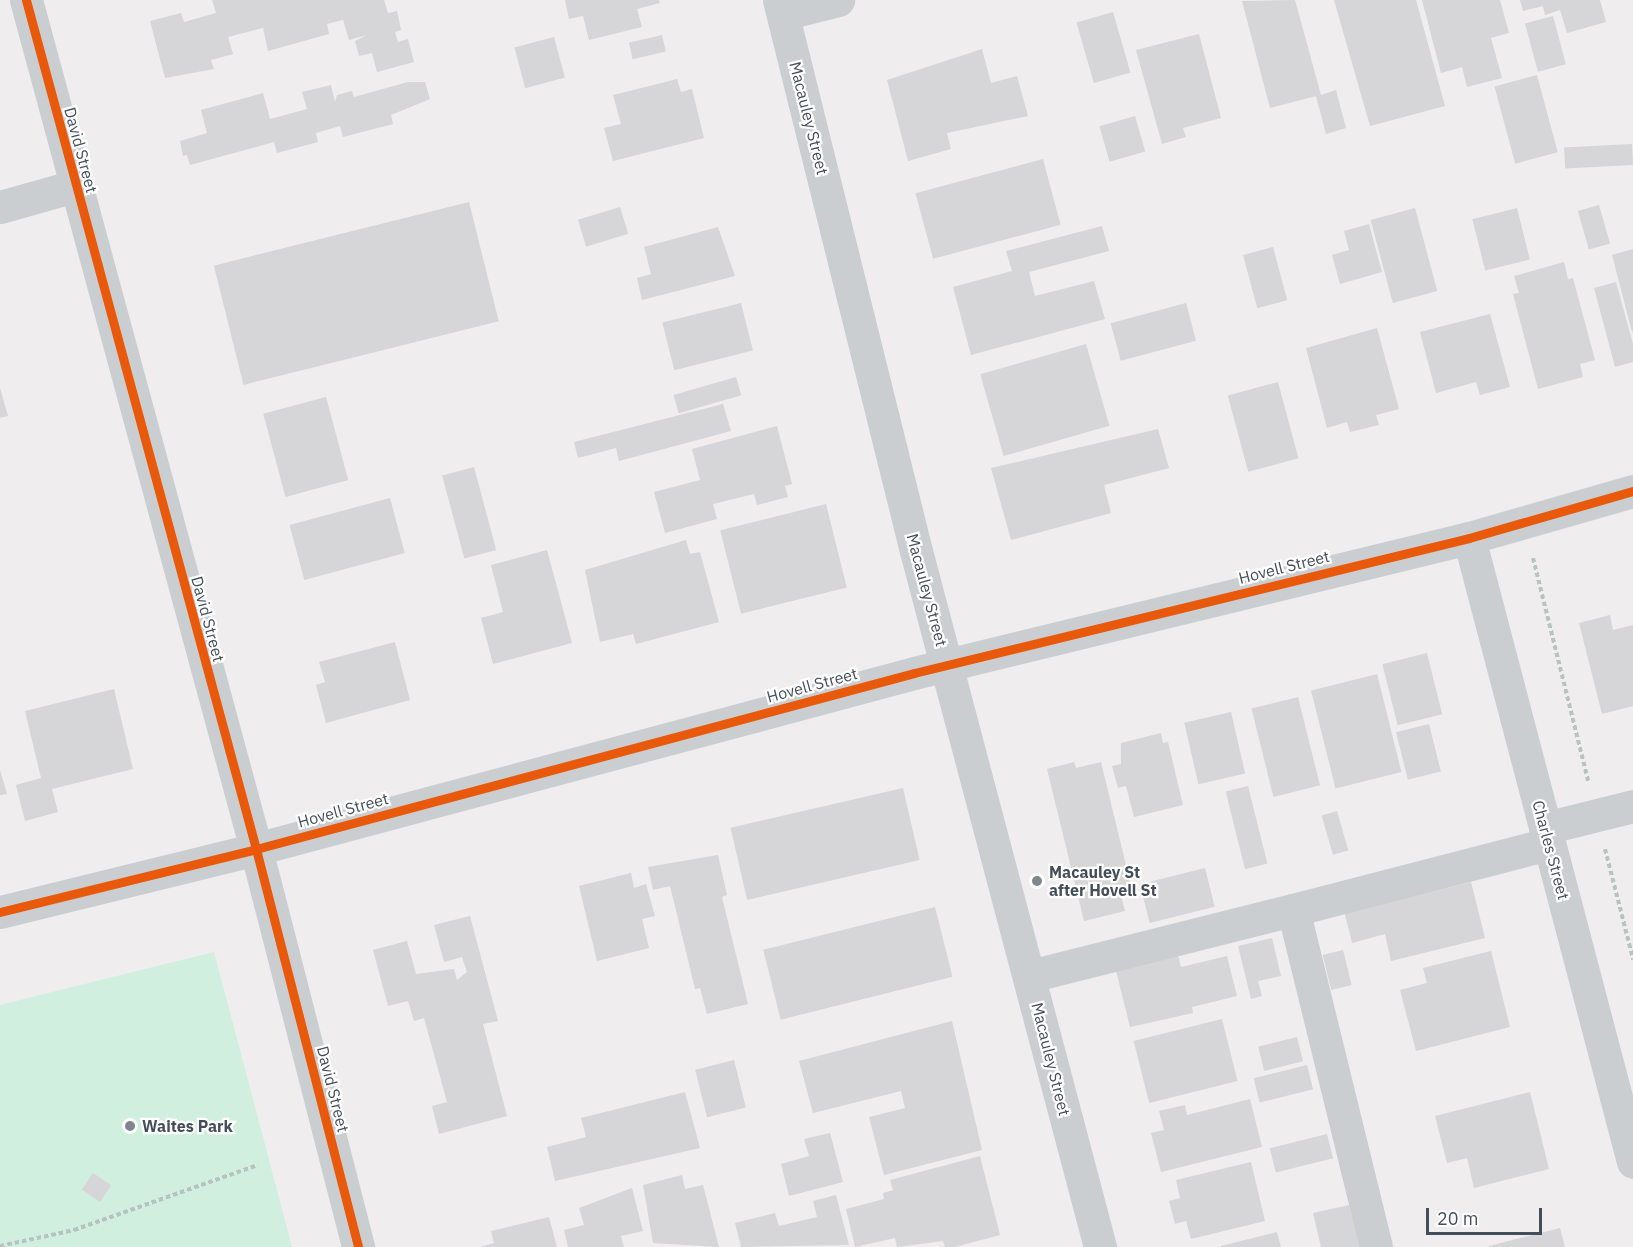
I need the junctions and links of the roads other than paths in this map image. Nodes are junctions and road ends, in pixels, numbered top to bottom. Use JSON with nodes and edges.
{"nodes":[{"id":1,"x":26,"y":0,"type":"edge"},
{"id":2,"x":838,"y":0,"type":"edge"},
{"id":3,"x":781,"y":7,"type":"edge"},
{"id":4,"x":74,"y":186,"type":"junction"},
{"id":5,"x":0,"y":207,"type":"edge"},
{"id":6,"x":1633,"y":491,"type":"edge"},
{"id":7,"x":1469,"y":538,"type":"junction"},
{"id":8,"x":946,"y":664,"type":"junction"},
{"id":9,"x":1633,"y":806,"type":"edge"},
{"id":10,"x":1547,"y":836,"type":"junction"},
{"id":11,"x":256,"y":849,"type":"junction"},
{"id":12,"x":1293,"y":910,"type":"junction"},
{"id":13,"x":0,"y":912,"type":"edge"},
{"id":14,"x":1030,"y":976,"type":"junction"},
{"id":15,"x":1633,"y":1162,"type":"edge"},
{"id":16,"x":358,"y":1247,"type":"edge"},
{"id":17,"x":1100,"y":1247,"type":"edge"},
{"id":18,"x":1376,"y":1247,"type":"edge"}],
"edges":[{"from":1,"to":4,"type":"street","name":"David Street"},
{"from":2,"to":3,"type":"street"},
{"from":3,"to":8,"type":"street","name":"Macauley Street"},
{"from":4,"to":5,"type":"street"},
{"from":4,"to":11,"type":"street","name":"David Street"},
{"from":6,"to":7,"type":"street","name":"Hovell Street"},
{"from":7,"to":8,"type":"street","name":"Hovell Street"},
{"from":7,"to":10,"type":"street","name":"Charles Street"},
{"from":8,"to":11,"type":"street","name":"Hovell Street"},
{"from":8,"to":14,"type":"street","name":"Macauley Street"},
{"from":9,"to":10,"type":"street"},
{"from":10,"to":12,"type":"street"},
{"from":10,"to":15,"type":"street","name":"Charles Street"},
{"from":11,"to":13,"type":"street","name":"Hovell Street"},
{"from":11,"to":16,"type":"street","name":"David Street"},
{"from":12,"to":14,"type":"street"},
{"from":12,"to":18,"type":"street"},
{"from":14,"to":17,"type":"street","name":"Macauley Street"}]}
